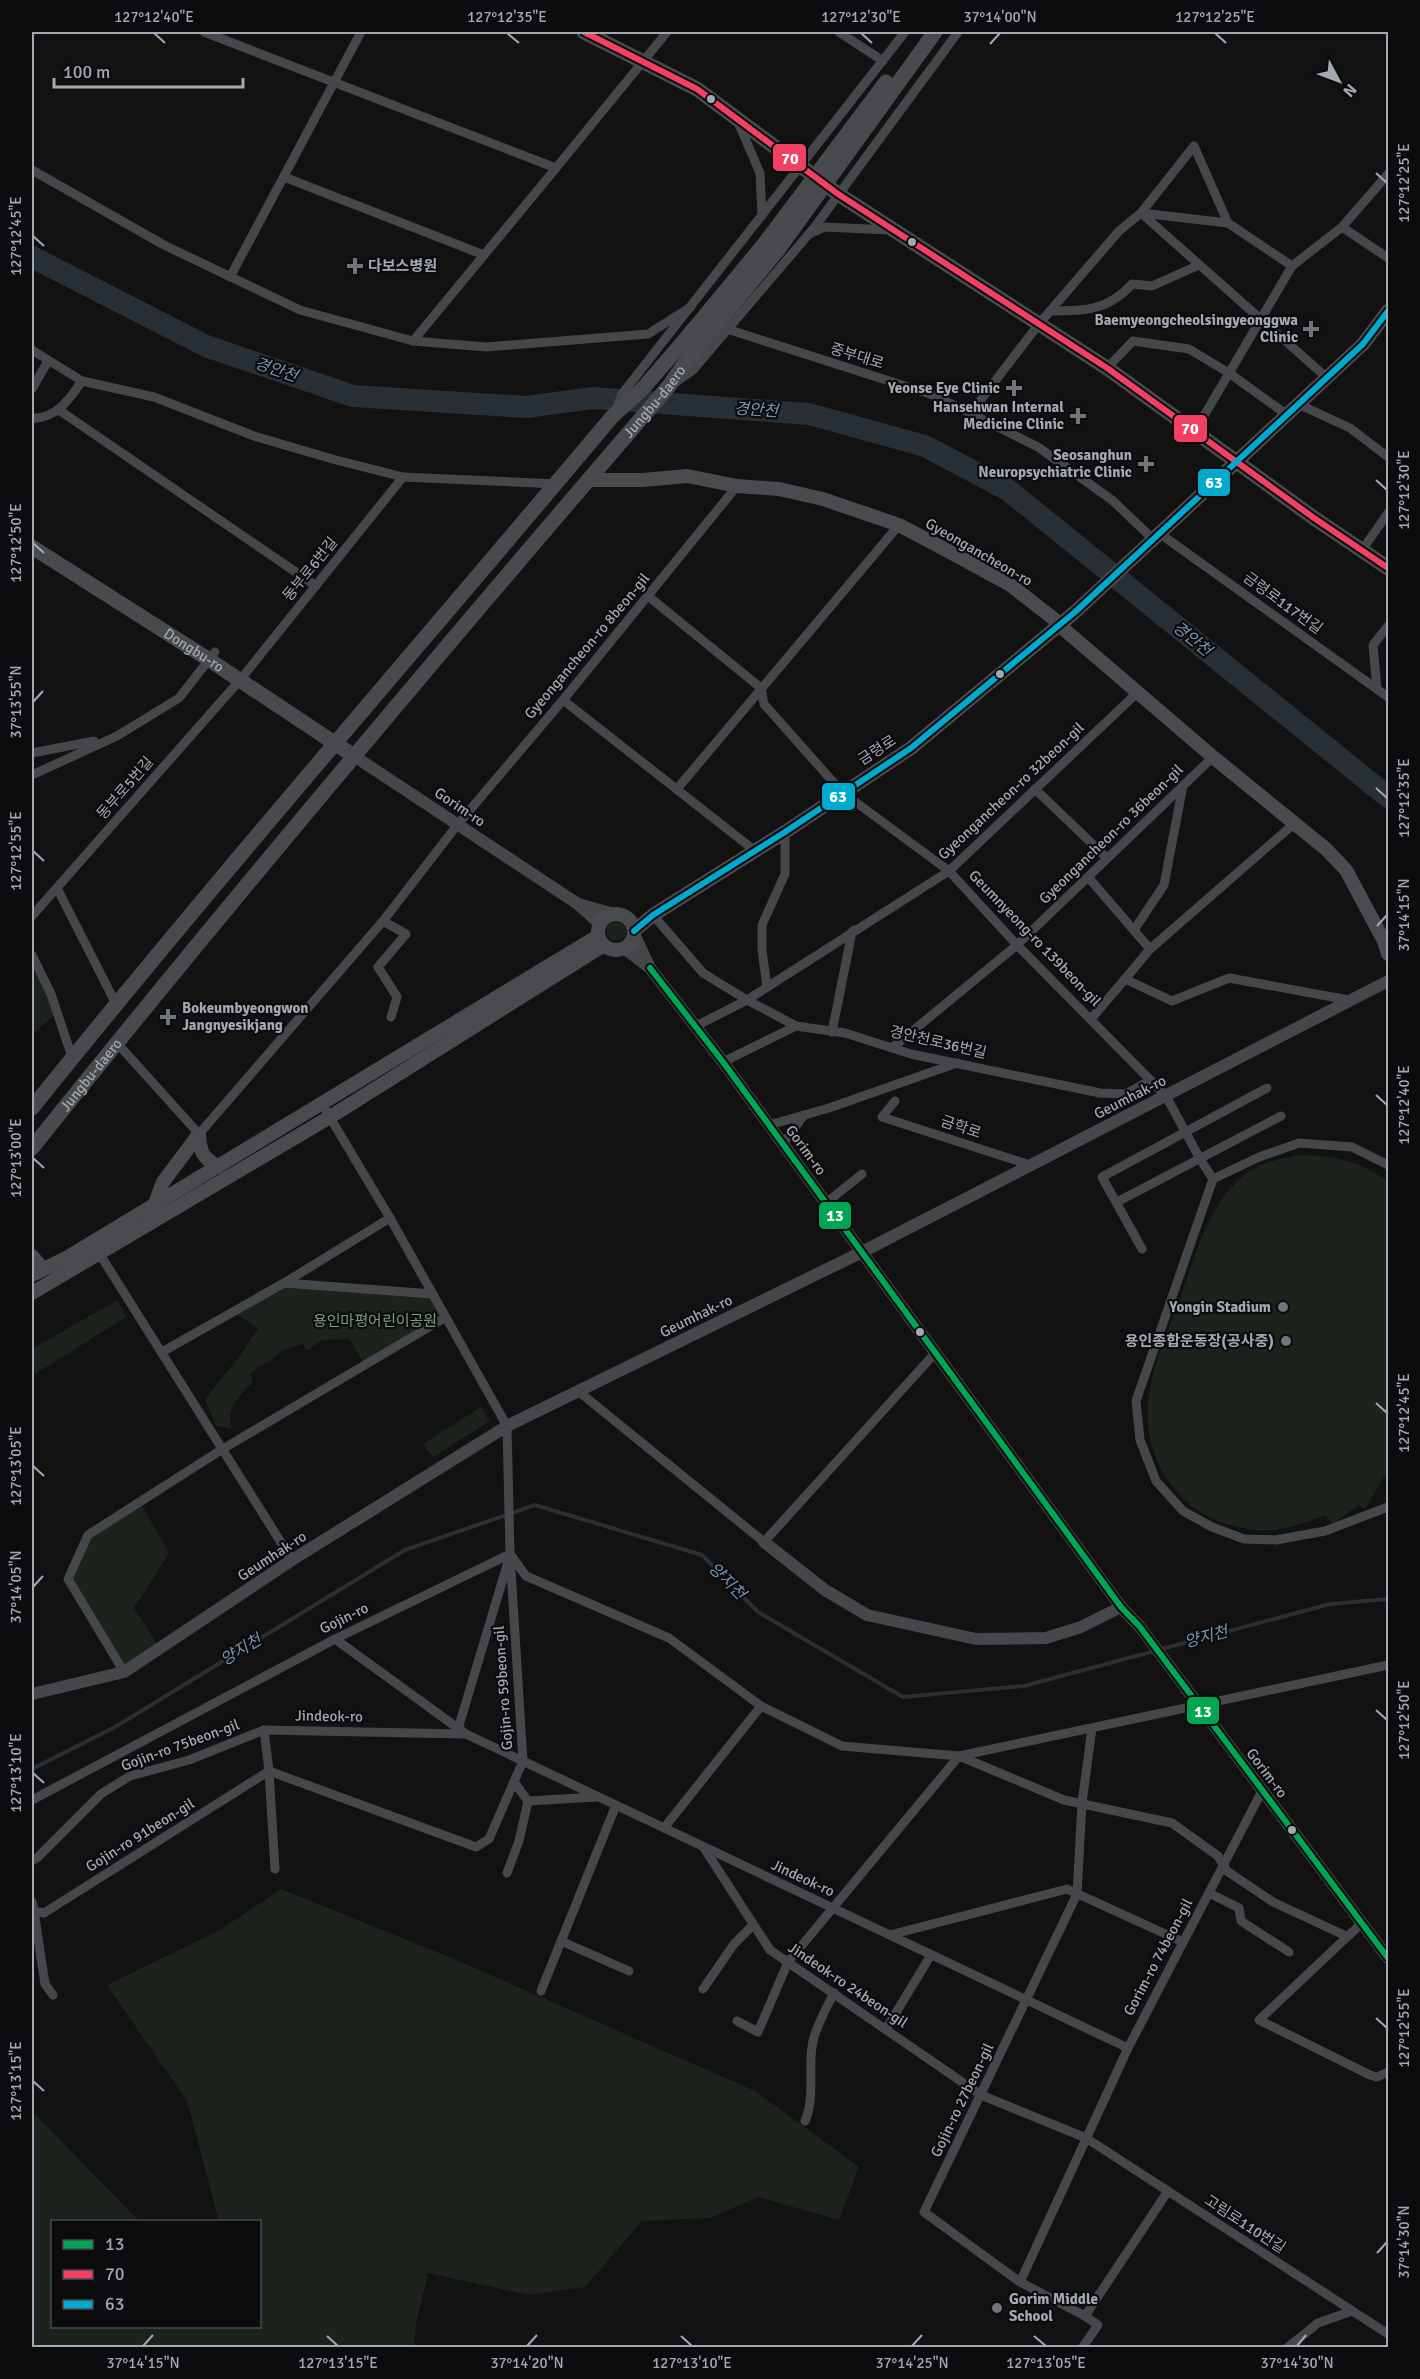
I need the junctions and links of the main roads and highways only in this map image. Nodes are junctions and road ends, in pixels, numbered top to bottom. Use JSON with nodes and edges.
{"nodes":[{"id":1,"x":584,"y":32,"type":"edge"},
{"id":2,"x":924,"y":32,"type":"edge"},
{"id":3,"x":935,"y":32,"type":"edge"},
{"id":4,"x":771,"y":247,"type":"junction"},
{"id":5,"x":1389,"y":311,"type":"edge"},
{"id":6,"x":1236,"y":460,"type":"junction"},
{"id":7,"x":589,"y":480,"type":"junction"},
{"id":8,"x":32,"y":547,"type":"edge"},
{"id":9,"x":1389,"y":568,"type":"edge"},
{"id":10,"x":1060,"y":625,"type":"junction"},
{"id":11,"x":335,"y":743,"type":"junction"},
{"id":12,"x":354,"y":756,"type":"junction"},
{"id":13,"x":618,"y":914,"type":"junction"},
{"id":14,"x":653,"y":915,"type":"junction"},
{"id":15,"x":634,"y":932,"type":"junction"},
{"id":16,"x":601,"y":935,"type":"junction"},
{"id":17,"x":1389,"y":954,"type":"edge"},
{"id":18,"x":32,"y":1108,"type":"edge"},
{"id":19,"x":32,"y":1148,"type":"edge"},
{"id":20,"x":218,"y":1167,"type":"junction"},
{"id":21,"x":154,"y":1206,"type":"junction"},
{"id":22,"x":32,"y":1256,"type":"edge"},
{"id":23,"x":37,"y":1272,"type":"edge"},
{"id":24,"x":32,"y":1293,"type":"edge"}],
"edges":[{"from":1,"to":6,"type":"main road"},
{"from":2,"to":4,"type":"main road","name":"Jungbu-daero","bridge":true},
{"from":3,"to":4,"type":"main road","name":"Jungbu-daero","bridge":true},
{"from":4,"to":7,"type":"main road","name":"Jungbu-daero"},
{"from":4,"to":11,"type":"main road","name":"Jungbu-daero"},
{"from":5,"to":6,"type":"main road","name":"금령로"},
{"from":6,"to":9,"type":"main road"},
{"from":6,"to":10,"type":"main road","name":"금령로"},
{"from":7,"to":10,"type":"main road","name":"Gyeongancheon-ro"},
{"from":7,"to":12,"type":"main road","name":"Jungbu-daero"},
{"from":8,"to":11,"type":"main road","name":"Dongbu-ro"},
{"from":10,"to":14,"type":"main road","name":"금령로"},
{"from":10,"to":17,"type":"main road","name":"Gyeongancheon-ro"},
{"from":11,"to":12,"type":"main road","name":"Dongbu-ro"},
{"from":11,"to":18,"type":"main road","name":"Jungbu-daero"},
{"from":12,"to":19,"type":"main road","name":"Jungbu-daero"},
{"from":13,"to":14,"type":"main road"},
{"from":13,"to":15,"type":"main road"},
{"from":13,"to":16,"type":"main road"},
{"from":14,"to":15,"type":"main road","name":"금령로"},
{"from":15,"to":16,"type":"main road"},
{"from":16,"to":20,"type":"main road"},
{"from":16,"to":24,"type":"main road"},
{"from":20,"to":21,"type":"main road"},
{"from":20,"to":21,"type":"main road"},
{"from":21,"to":23,"type":"main road"},
{"from":22,"to":23,"type":"main road"}]}
